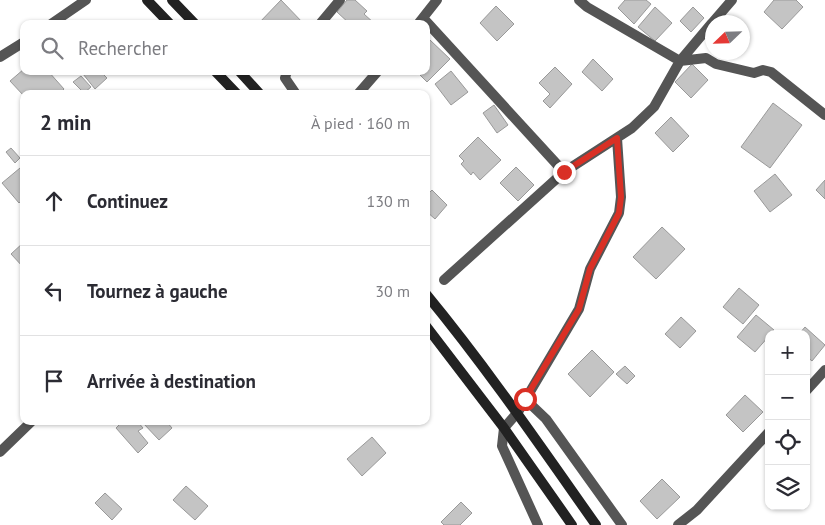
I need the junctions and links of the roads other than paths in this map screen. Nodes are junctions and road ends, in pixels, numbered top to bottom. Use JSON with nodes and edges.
{"nodes":[{"id":1,"x":86,"y":0,"type":"edge"},
{"id":2,"x":147,"y":0,"type":"edge"},
{"id":3,"x":172,"y":0,"type":"edge"},
{"id":4,"x":340,"y":0,"type":"edge"},
{"id":5,"x":437,"y":0,"type":"edge"},
{"id":6,"x":579,"y":0,"type":"edge"},
{"id":7,"x":732,"y":0,"type":"edge"},
{"id":8,"x":720,"y":15,"type":"edge"},
{"id":9,"x":57,"y":20,"type":"edge"},
{"id":10,"x":166,"y":20,"type":"edge"},
{"id":11,"x":191,"y":20,"type":"edge"},
{"id":12,"x":323,"y":20,"type":"edge"},
{"id":13,"x":421,"y":20,"type":"edge"},
{"id":14,"x":430,"y":31,"type":"edge"},
{"id":15,"x":705,"y":32,"type":"edge"},
{"id":16,"x":20,"y":44,"type":"edge"},
{"id":17,"x":0,"y":57,"type":"edge"},
{"id":18,"x":680,"y":61,"type":"junction"},
{"id":19,"x":219,"y":75,"type":"edge"},
{"id":20,"x":243,"y":75,"type":"edge"},
{"id":21,"x":286,"y":75,"type":"edge"},
{"id":22,"x":375,"y":75,"type":"edge"},
{"id":23,"x":233,"y":90,"type":"edge"},
{"id":24,"x":256,"y":90,"type":"edge"},
{"id":25,"x":293,"y":90,"type":"edge"},
{"id":26,"x":361,"y":90,"type":"edge"},
{"id":27,"x":825,"y":115,"type":"edge"},
{"id":28,"x":617,"y":138,"type":"junction"},
{"id":29,"x":564,"y":172,"type":"junction"},
{"id":30,"x":444,"y":280,"type":"dead end"},
{"id":31,"x":430,"y":299,"type":"edge"},
{"id":32,"x":430,"y":331,"type":"edge"},
{"id":33,"x":825,"y":370,"type":"edge"},
{"id":34,"x":810,"y":387,"type":"edge"},
{"id":35,"x":525,"y":399,"type":"junction"},
{"id":36,"x":518,"y":412,"type":"junction"},
{"id":37,"x":28,"y":425,"type":"edge"},
{"id":38,"x":504,"y":428,"type":"junction"},
{"id":39,"x":765,"y":436,"type":"edge"},
{"id":40,"x":0,"y":452,"type":"edge"},
{"id":41,"x":538,"y":525,"type":"edge"},
{"id":42,"x":572,"y":525,"type":"edge"},
{"id":43,"x":596,"y":525,"type":"edge"},
{"id":44,"x":622,"y":525,"type":"edge"},
{"id":45,"x":678,"y":525,"type":"edge"}],
"edges":[{"from":1,"to":9,"type":"street"},
{"from":2,"to":10,"type":"main road"},
{"from":3,"to":11,"type":"main road"},
{"from":4,"to":12,"type":"street"},
{"from":5,"to":13,"type":"street"},
{"from":6,"to":18,"type":"street"},
{"from":7,"to":8,"type":"street"},
{"from":14,"to":29,"type":"street"},
{"from":15,"to":18,"type":"street"},
{"from":16,"to":17,"type":"street"},
{"from":18,"to":27,"type":"street"},
{"from":18,"to":28,"type":"street"},
{"from":19,"to":23,"type":"main road"},
{"from":20,"to":24,"type":"main road"},
{"from":21,"to":25,"type":"street"},
{"from":22,"to":26,"type":"street"},
{"from":28,"to":29,"type":"street"},
{"from":28,"to":35,"type":"street"},
{"from":29,"to":30,"type":"street"},
{"from":31,"to":36,"type":"main road"},
{"from":32,"to":38,"type":"main road"},
{"from":33,"to":34,"type":"street"},
{"from":35,"to":36,"type":"street"},
{"from":35,"to":44,"type":"street"},
{"from":36,"to":38,"type":"street"},
{"from":36,"to":43,"type":"main road"},
{"from":37,"to":40,"type":"street"},
{"from":38,"to":41,"type":"street"},
{"from":38,"to":42,"type":"main road"},
{"from":39,"to":45,"type":"street"}]}
